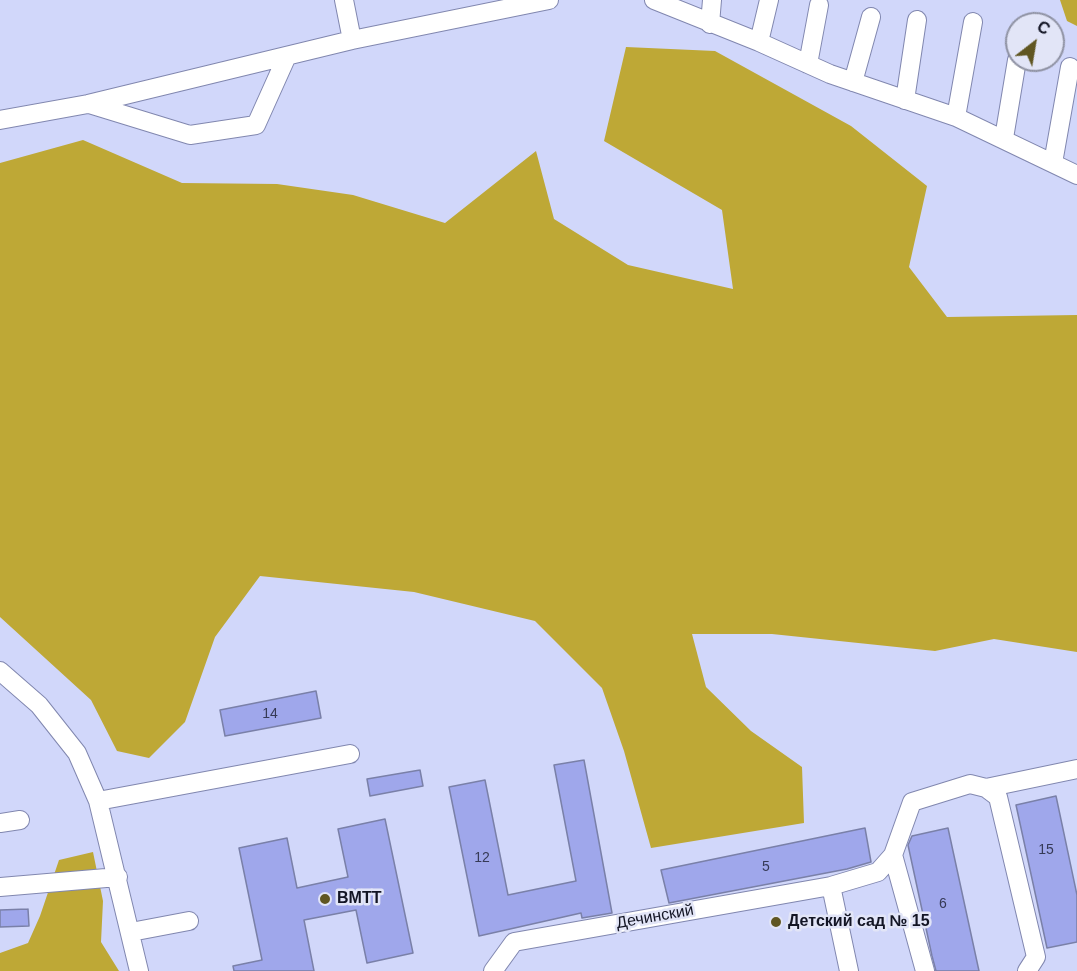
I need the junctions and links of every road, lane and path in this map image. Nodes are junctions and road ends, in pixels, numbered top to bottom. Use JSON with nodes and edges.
{"nodes":[{"id":1,"x":344,"y":0,"type":"edge"},
{"id":2,"x":549,"y":0,"type":"edge"},
{"id":3,"x":654,"y":0,"type":"edge"},
{"id":4,"x":712,"y":0,"type":"edge"},
{"id":5,"x":769,"y":0,"type":"edge"},
{"id":6,"x":819,"y":5,"type":"dead end"},
{"id":7,"x":871,"y":17,"type":"dead end"},
{"id":8,"x":917,"y":20,"type":"dead end"},
{"id":9,"x":973,"y":22,"type":"dead end"},
{"id":10,"x":710,"y":24,"type":"junction"},
{"id":11,"x":352,"y":40,"type":"junction"},
{"id":12,"x":759,"y":42,"type":"junction"},
{"id":13,"x":288,"y":56,"type":"junction"},
{"id":14,"x":808,"y":64,"type":"junction"},
{"id":15,"x":1070,"y":67,"type":"dead end"},
{"id":16,"x":1015,"y":72,"type":"edge"},
{"id":17,"x":853,"y":82,"type":"junction"},
{"id":18,"x":905,"y":100,"type":"junction"},
{"id":19,"x":88,"y":104,"type":"junction"},
{"id":20,"x":956,"y":117,"type":"junction"},
{"id":21,"x":0,"y":120,"type":"edge"},
{"id":22,"x":1004,"y":138,"type":"junction"},
{"id":23,"x":1053,"y":163,"type":"junction"},
{"id":24,"x":1077,"y":175,"type":"edge"},
{"id":25,"x":0,"y":671,"type":"edge"},
{"id":26,"x":350,"y":754,"type":"dead end"},
{"id":27,"x":1077,"y":769,"type":"edge"},
{"id":28,"x":986,"y":788,"type":"junction"},
{"id":29,"x":98,"y":801,"type":"junction"},
{"id":30,"x":21,"y":820,"type":"dead end"},
{"id":31,"x":0,"y":823,"type":"edge"},
{"id":32,"x":893,"y":855,"type":"junction"},
{"id":33,"x":118,"y":877,"type":"junction"},
{"id":34,"x":831,"y":886,"type":"junction"},
{"id":35,"x":0,"y":887,"type":"edge"},
{"id":36,"x":189,"y":921,"type":"dead end"},
{"id":37,"x":131,"y":932,"type":"junction"},
{"id":38,"x":1031,"y":964,"type":"edge"},
{"id":39,"x":139,"y":971,"type":"edge"},
{"id":40,"x":493,"y":971,"type":"edge"},
{"id":41,"x":849,"y":971,"type":"edge"},
{"id":42,"x":925,"y":971,"type":"edge"}],
"edges":[{"from":1,"to":11,"type":"street"},
{"from":2,"to":11,"type":"street"},
{"from":3,"to":10,"type":"street"},
{"from":4,"to":10,"type":"street"},
{"from":5,"to":12,"type":"street"},
{"from":6,"to":14,"type":"street"},
{"from":7,"to":17,"type":"street"},
{"from":8,"to":18,"type":"street"},
{"from":9,"to":20,"type":"street"},
{"from":10,"to":12,"type":"street"},
{"from":11,"to":13,"type":"street"},
{"from":12,"to":14,"type":"street"},
{"from":13,"to":19,"type":"street"},
{"from":13,"to":19,"type":"street"},
{"from":14,"to":17,"type":"street"},
{"from":15,"to":23,"type":"street"},
{"from":16,"to":22,"type":"street"},
{"from":17,"to":18,"type":"street"},
{"from":18,"to":20,"type":"street"},
{"from":19,"to":21,"type":"street"},
{"from":20,"to":22,"type":"street"},
{"from":22,"to":23,"type":"street"},
{"from":23,"to":24,"type":"street"},
{"from":25,"to":29,"type":"street"},
{"from":26,"to":29,"type":"street"},
{"from":27,"to":28,"type":"street","name":"Дечинский"},
{"from":28,"to":32,"type":"street","name":"Дечинский"},
{"from":28,"to":38,"type":"street"},
{"from":29,"to":33,"type":"street"},
{"from":30,"to":31,"type":"street"},
{"from":32,"to":34,"type":"street","name":"Дечинский"},
{"from":32,"to":42,"type":"street"},
{"from":33,"to":35,"type":"street"},
{"from":33,"to":37,"type":"street"},
{"from":34,"to":40,"type":"street","name":"Дечинский"},
{"from":34,"to":41,"type":"street"},
{"from":36,"to":37,"type":"street"},
{"from":37,"to":39,"type":"street"}]}
